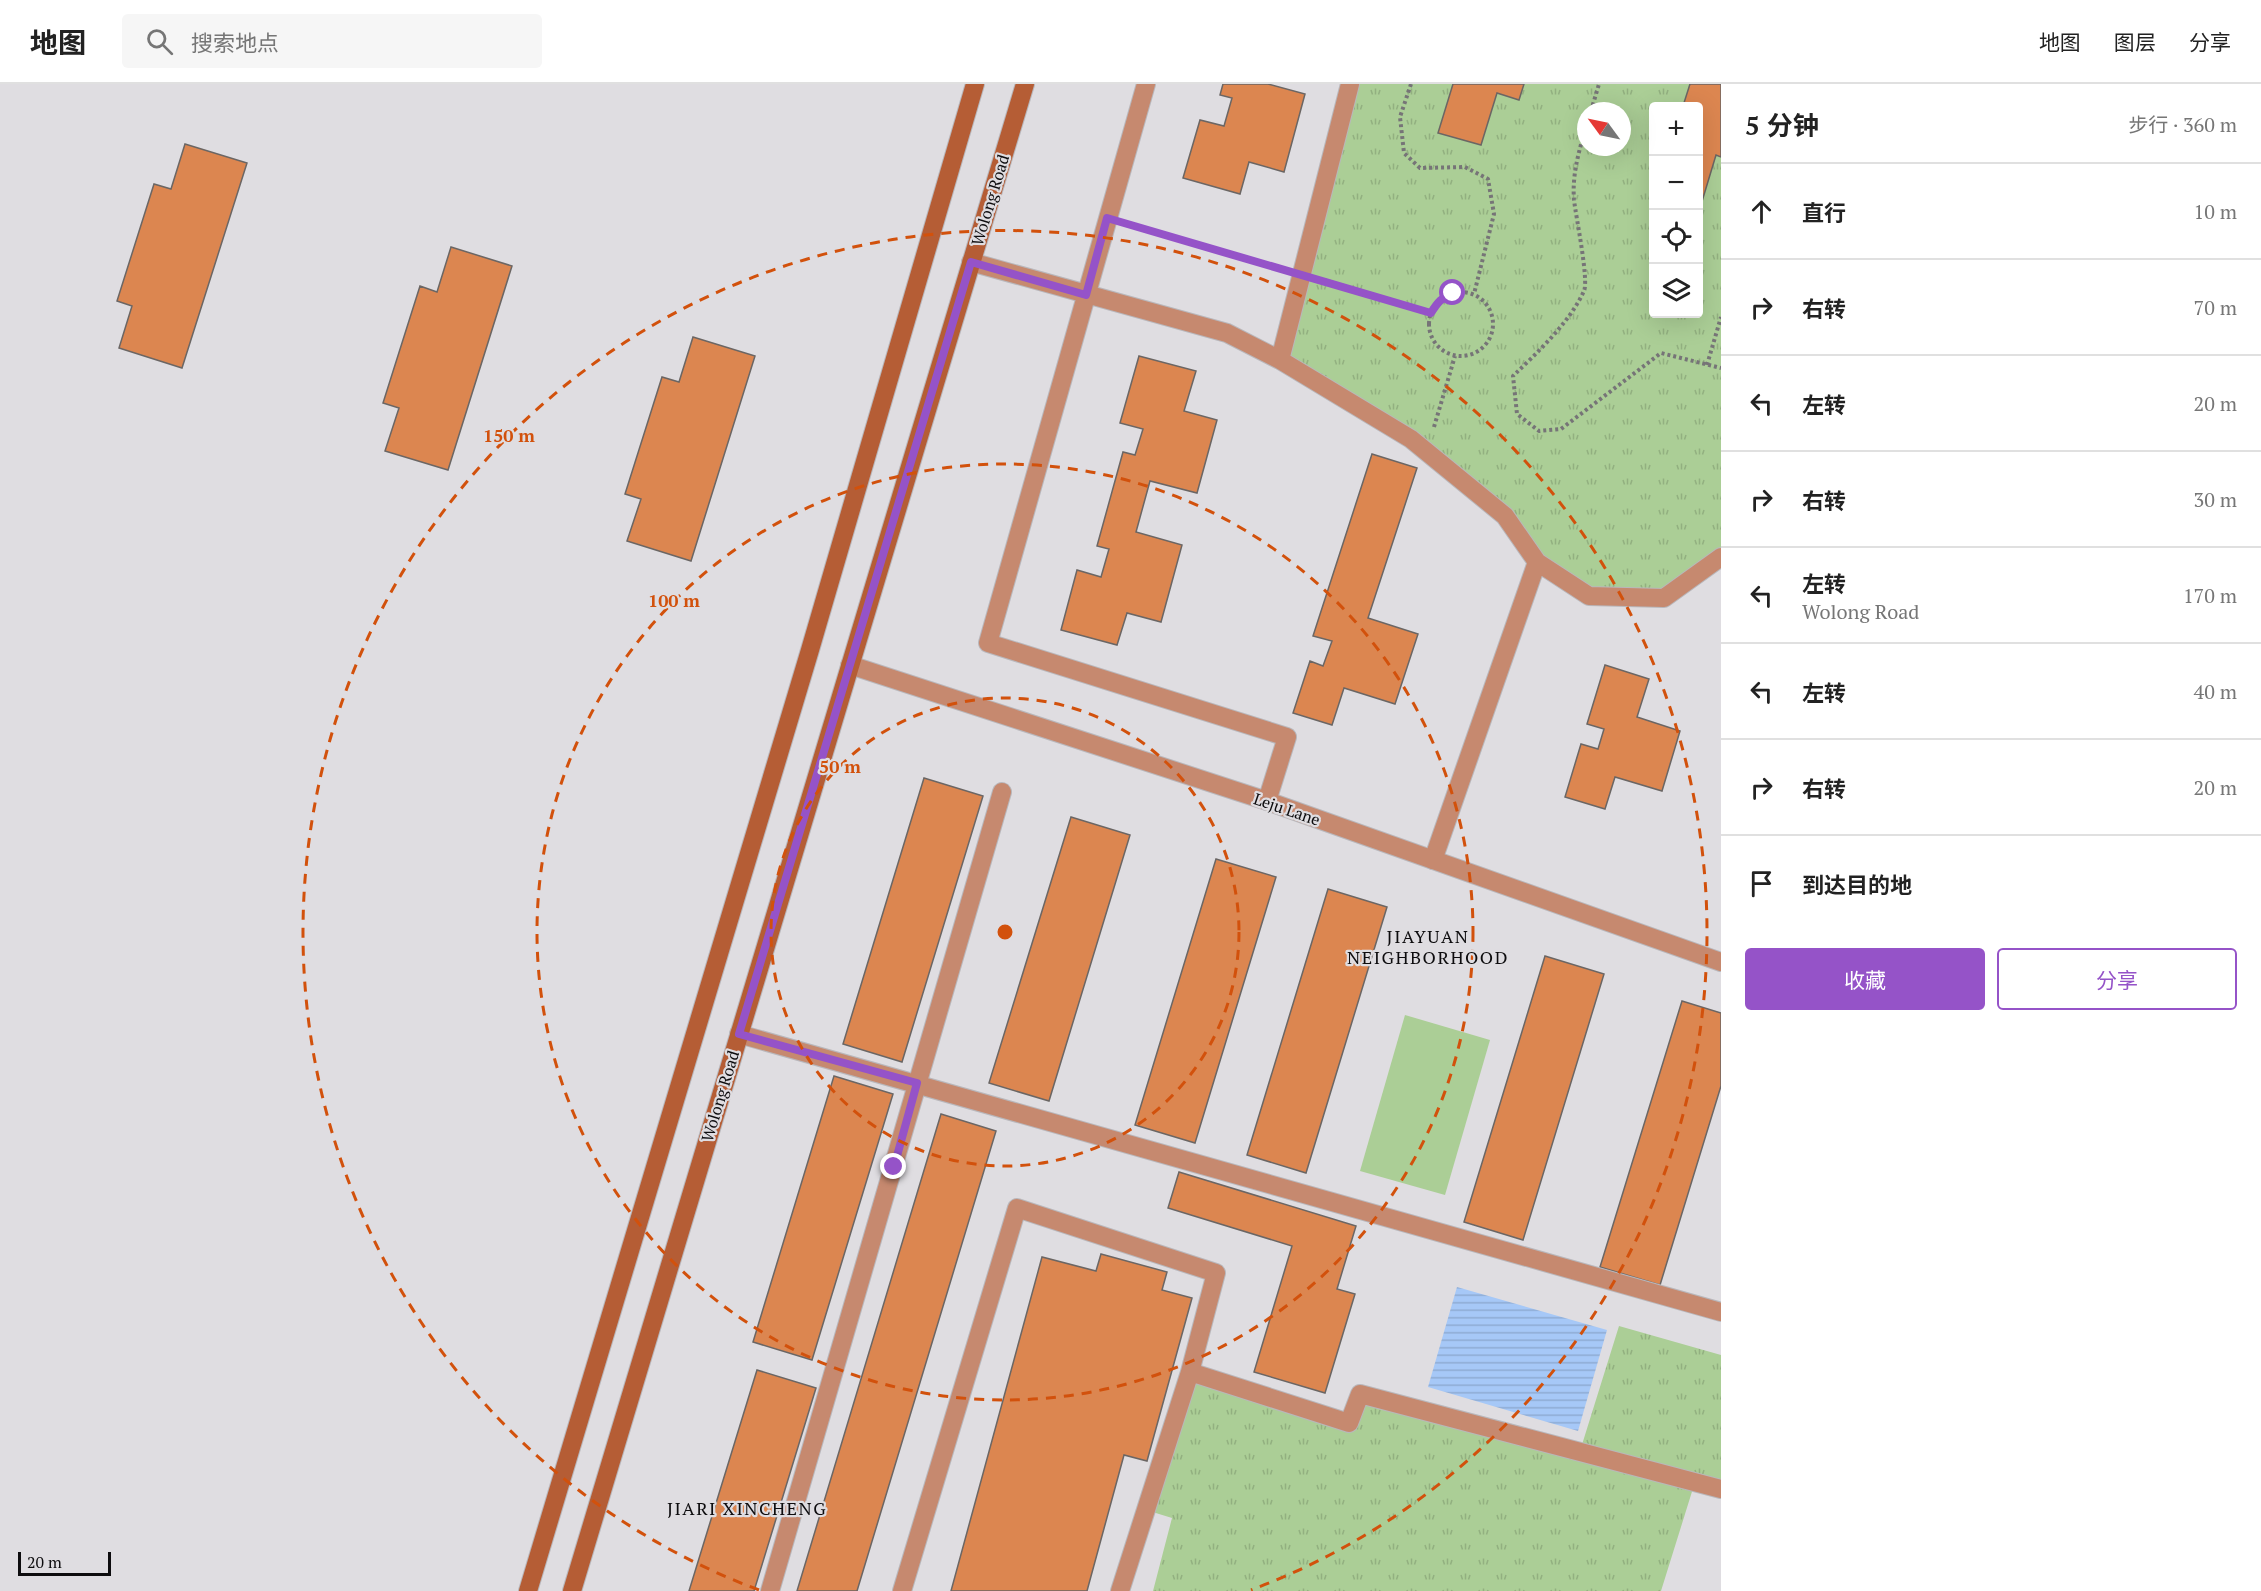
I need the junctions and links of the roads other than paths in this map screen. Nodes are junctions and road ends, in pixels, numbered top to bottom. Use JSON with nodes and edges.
{"nodes":[{"id":1,"x":975,"y":84,"type":"edge"},
{"id":2,"x":1025,"y":84,"type":"edge"},
{"id":3,"x":1146,"y":84,"type":"edge"},
{"id":4,"x":1350,"y":84,"type":"edge"},
{"id":5,"x":971,"y":262,"type":"junction"},
{"id":6,"x":1086,"y":295,"type":"junction"},
{"id":7,"x":1280,"y":360,"type":"junction"},
{"id":8,"x":1721,"y":557,"type":"edge"},
{"id":9,"x":1537,"y":562,"type":"junction"},
{"id":10,"x":850,"y":665,"type":"junction"},
{"id":11,"x":1002,"y":792,"type":"dead end"},
{"id":12,"x":1267,"y":801,"type":"junction"},
{"id":13,"x":1432,"y":860,"type":"junction"},
{"id":14,"x":1721,"y":962,"type":"edge"},
{"id":15,"x":739,"y":1034,"type":"junction"},
{"id":16,"x":917,"y":1083,"type":"junction"},
{"id":17,"x":1721,"y":1312,"type":"edge"},
{"id":18,"x":1190,"y":1372,"type":"junction"},
{"id":19,"x":1721,"y":1489,"type":"edge"},
{"id":20,"x":528,"y":1591,"type":"edge"},
{"id":21,"x":572,"y":1591,"type":"edge"},
{"id":22,"x":770,"y":1591,"type":"edge"},
{"id":23,"x":902,"y":1591,"type":"edge"},
{"id":24,"x":1119,"y":1591,"type":"edge"}],
"edges":[{"from":1,"to":20,"type":"main road"},
{"from":2,"to":5,"type":"main road","name":"Wolong Road"},
{"from":3,"to":6,"type":"street"},
{"from":4,"to":7,"type":"street"},
{"from":5,"to":6,"type":"street"},
{"from":5,"to":10,"type":"main road","name":"Wolong Road"},
{"from":6,"to":7,"type":"street"},
{"from":6,"to":12,"type":"street"},
{"from":7,"to":9,"type":"street"},
{"from":8,"to":9,"type":"street"},
{"from":9,"to":13,"type":"street"},
{"from":10,"to":12,"type":"street","name":"Leju Lane"},
{"from":10,"to":15,"type":"main road","name":"Wolong Road"},
{"from":11,"to":16,"type":"street"},
{"from":12,"to":13,"type":"street","name":"Leju Lane"},
{"from":13,"to":14,"type":"street","name":"Leju Lane"},
{"from":15,"to":16,"type":"street"},
{"from":15,"to":21,"type":"main road","name":"Wolong Road"},
{"from":16,"to":17,"type":"street"},
{"from":16,"to":22,"type":"street"},
{"from":18,"to":19,"type":"street"},
{"from":18,"to":23,"type":"street"},
{"from":18,"to":24,"type":"street"}]}
